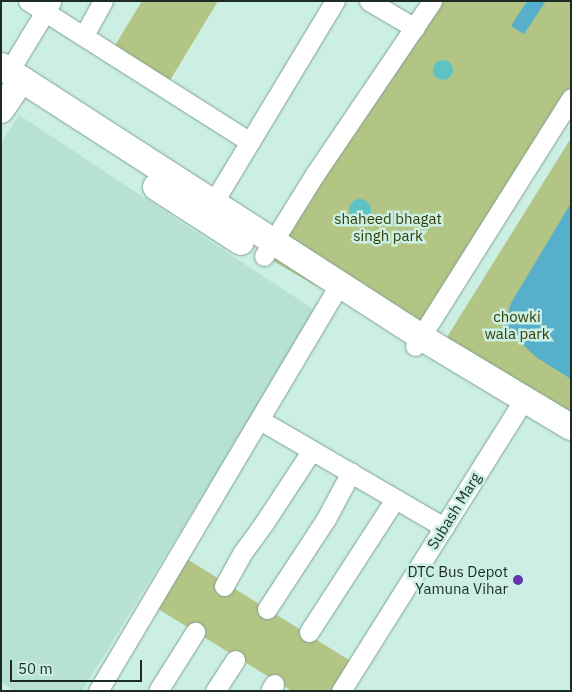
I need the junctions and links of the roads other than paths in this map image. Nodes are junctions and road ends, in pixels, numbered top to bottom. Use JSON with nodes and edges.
{"nodes":[{"id":1,"x":28,"y":1,"type":"edge"},
{"id":2,"x":103,"y":1,"type":"edge"},
{"id":3,"x":335,"y":1,"type":"edge"},
{"id":4,"x":369,"y":1,"type":"edge"},
{"id":5,"x":432,"y":1,"type":"edge"},
{"id":6,"x":48,"y":7,"type":"edge"},
{"id":7,"x":88,"y":28,"type":"dead end"},
{"id":8,"x":415,"y":28,"type":"junction"},
{"id":9,"x":8,"y":84,"type":"edge"},
{"id":10,"x":571,"y":98,"type":"edge"},
{"id":11,"x":250,"y":142,"type":"junction"},
{"id":12,"x":213,"y":203,"type":"junction"},
{"id":13,"x":268,"y":249,"type":"junction"},
{"id":14,"x":333,"y":296,"type":"junction"},
{"id":15,"x":418,"y":342,"type":"junction"},
{"id":16,"x":522,"y":403,"type":"junction"},
{"id":17,"x":260,"y":420,"type":"junction"},
{"id":18,"x":571,"y":427,"type":"edge"},
{"id":19,"x":571,"y":440,"type":"edge"},
{"id":20,"x":312,"y":450,"type":"junction"},
{"id":21,"x":351,"y":472,"type":"junction"},
{"id":22,"x":395,"y":500,"type":"junction"},
{"id":23,"x":444,"y":527,"type":"junction"},
{"id":24,"x":224,"y":586,"type":"dead end"},
{"id":25,"x":267,"y":609,"type":"dead end"},
{"id":26,"x":195,"y":632,"type":"dead end"},
{"id":27,"x":309,"y":632,"type":"dead end"},
{"id":28,"x":236,"y":660,"type":"dead end"},
{"id":29,"x":98,"y":691,"type":"edge"},
{"id":30,"x":158,"y":691,"type":"edge"},
{"id":31,"x":215,"y":691,"type":"edge"},
{"id":32,"x":341,"y":691,"type":"edge"}],
"edges":[{"from":1,"to":6,"type":"street"},
{"from":2,"to":7,"type":"street"},
{"from":3,"to":11,"type":"street"},
{"from":4,"to":8,"type":"street"},
{"from":5,"to":8,"type":"street"},
{"from":6,"to":9,"type":"street"},
{"from":6,"to":11,"type":"street"},
{"from":8,"to":13,"type":"street"},
{"from":9,"to":12,"type":"street"},
{"from":9,"to":13,"type":"street"},
{"from":10,"to":15,"type":"street"},
{"from":11,"to":12,"type":"street"},
{"from":12,"to":13,"type":"street"},
{"from":13,"to":14,"type":"street"},
{"from":13,"to":15,"type":"street"},
{"from":14,"to":15,"type":"street"},
{"from":14,"to":17,"type":"street"},
{"from":15,"to":16,"type":"street"},
{"from":16,"to":18,"type":"street"},
{"from":16,"to":19,"type":"street"},
{"from":16,"to":23,"type":"street","name":"Subash Marg"},
{"from":17,"to":20,"type":"street"},
{"from":17,"to":29,"type":"street"},
{"from":20,"to":21,"type":"street"},
{"from":20,"to":24,"type":"street"},
{"from":21,"to":22,"type":"street"},
{"from":21,"to":25,"type":"street"},
{"from":22,"to":23,"type":"street"},
{"from":22,"to":27,"type":"street"},
{"from":23,"to":32,"type":"street","name":"Subash Marg"},
{"from":26,"to":30,"type":"street"},
{"from":28,"to":31,"type":"street"}]}
